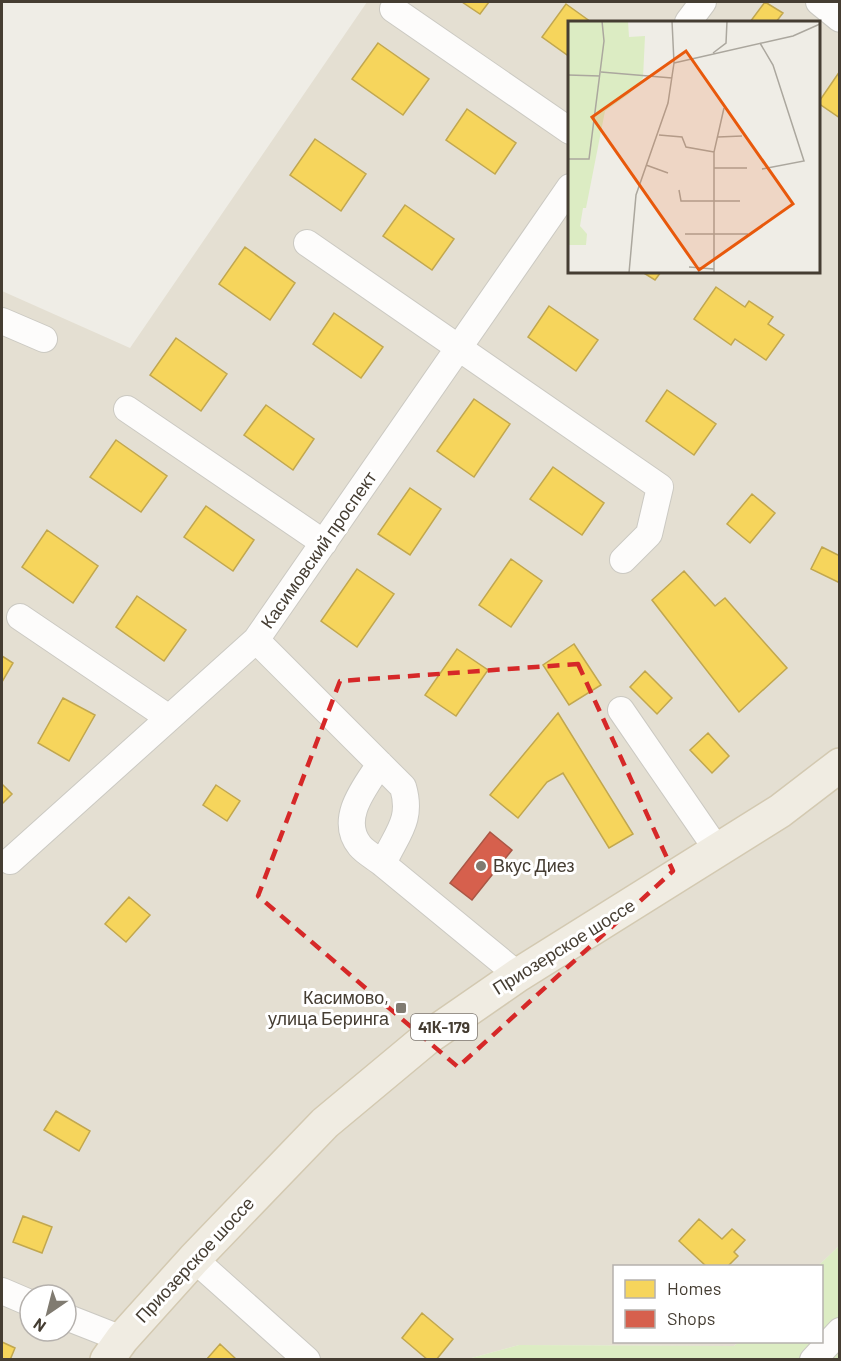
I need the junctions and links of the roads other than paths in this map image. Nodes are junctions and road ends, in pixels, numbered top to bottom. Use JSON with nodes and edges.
{"nodes":[{"id":1,"x":703,"y":2,"type":"edge"},
{"id":2,"x":819,"y":2,"type":"edge"},
{"id":3,"x":393,"y":9,"type":"dead end"},
{"id":4,"x":840,"y":20,"type":"edge"},
{"id":5,"x":689,"y":21,"type":"edge"},
{"id":6,"x":568,"y":130,"type":"edge"},
{"id":7,"x":568,"y":190,"type":"edge"},
{"id":8,"x":307,"y":243,"type":"dead end"},
{"id":9,"x":2,"y":321,"type":"edge"},
{"id":10,"x":44,"y":339,"type":"dead end"},
{"id":11,"x":458,"y":348,"type":"junction"},
{"id":12,"x":127,"y":409,"type":"dead end"},
{"id":13,"x":324,"y":543,"type":"junction"},
{"id":14,"x":623,"y":560,"type":"dead end"},
{"id":15,"x":20,"y":617,"type":"dead end"},
{"id":16,"x":256,"y":640,"type":"junction"},
{"id":17,"x":621,"y":710,"type":"dead end"},
{"id":18,"x":169,"y":718,"type":"junction"},
{"id":19,"x":380,"y":764,"type":"junction"},
{"id":20,"x":840,"y":765,"type":"edge"},
{"id":21,"x":718,"y":851,"type":"junction"},
{"id":22,"x":10,"y":861,"type":"dead end"},
{"id":23,"x":382,"y":864,"type":"junction"},
{"id":24,"x":518,"y":975,"type":"junction"},
{"id":25,"x":194,"y":1259,"type":"junction"},
{"id":26,"x":2,"y":1291,"type":"edge"},
{"id":27,"x":18,"y":1298,"type":"edge"},
{"id":28,"x":78,"y":1325,"type":"edge"},
{"id":29,"x":840,"y":1331,"type":"edge"},
{"id":30,"x":114,"y":1349,"type":"edge"},
{"id":31,"x":307,"y":1359,"type":"edge"},
{"id":32,"x":813,"y":1359,"type":"edge"}],
"edges":[{"from":1,"to":5,"type":"street"},
{"from":2,"to":4,"type":"street"},
{"from":3,"to":6,"type":"street"},
{"from":7,"to":11,"type":"street","name":"Касимовский проспект"},
{"from":8,"to":11,"type":"street"},
{"from":9,"to":10,"type":"street"},
{"from":11,"to":13,"type":"street","name":"Касимовский проспект"},
{"from":11,"to":14,"type":"street"},
{"from":12,"to":13,"type":"street"},
{"from":13,"to":16,"type":"street","name":"Касимовский проспект"},
{"from":15,"to":18,"type":"street"},
{"from":16,"to":18,"type":"street","name":"Касимовский проспект"},
{"from":16,"to":19,"type":"street"},
{"from":17,"to":21,"type":"street"},
{"from":18,"to":22,"type":"street","name":"Касимовский проспект"},
{"from":19,"to":23,"type":"street"},
{"from":19,"to":23,"type":"street"},
{"from":20,"to":21,"type":"main road","name":"Приозерское шоссе","number":"41К-179"},
{"from":21,"to":24,"type":"main road","name":"Приозерское шоссе","number":"41К-179"},
{"from":23,"to":24,"type":"street"},
{"from":24,"to":25,"type":"main road","name":"Приозерское шоссе","number":"41К-179"},
{"from":25,"to":30,"type":"main road","name":"Приозерское шоссе","number":"41К-179"},
{"from":25,"to":31,"type":"street"},
{"from":26,"to":27,"type":"street"},
{"from":28,"to":30,"type":"street"},
{"from":29,"to":32,"type":"street"}]}
